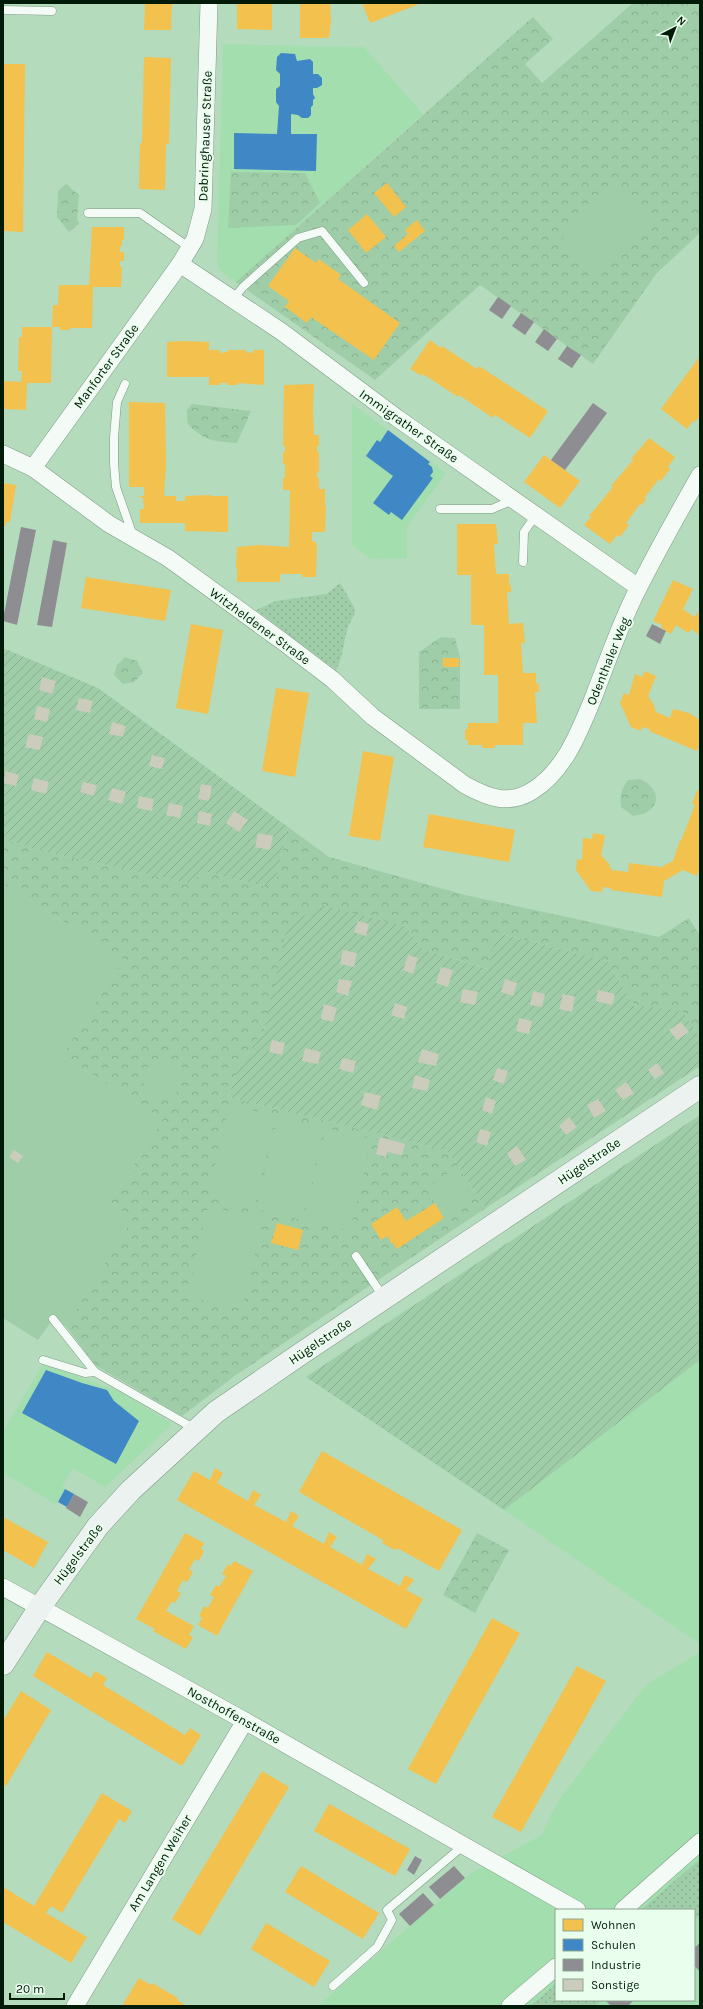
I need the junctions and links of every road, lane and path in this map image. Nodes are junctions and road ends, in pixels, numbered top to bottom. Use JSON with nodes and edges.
{"nodes":[{"id":1,"x":210,"y":3,"type":"edge"},
{"id":2,"x":3,"y":10,"type":"edge"},
{"id":3,"x":52,"y":11,"type":"dead end"},
{"id":4,"x":88,"y":213,"type":"dead end"},
{"id":5,"x":190,"y":248,"type":"junction"},
{"id":6,"x":180,"y":264,"type":"junction"},
{"id":7,"x":364,"y":283,"type":"dead end"},
{"id":8,"x":233,"y":299,"type":"junction"},
{"id":9,"x":125,"y":384,"type":"dead end"},
{"id":10,"x":3,"y":454,"type":"edge"},
{"id":11,"x":33,"y":468,"type":"junction"},
{"id":12,"x":700,"y":475,"type":"edge"},
{"id":13,"x":514,"y":499,"type":"junction"},
{"id":14,"x":440,"y":509,"type":"dead end"},
{"id":15,"x":536,"y":515,"type":"junction"},
{"id":16,"x":131,"y":539,"type":"junction"},
{"id":17,"x":523,"y":562,"type":"dead end"},
{"id":18,"x":638,"y":587,"type":"junction"},
{"id":19,"x":480,"y":794,"type":"joint"},
{"id":20,"x":700,"y":1087,"type":"edge"},
{"id":21,"x":356,"y":1256,"type":"dead end"},
{"id":22,"x":384,"y":1298,"type":"junction"},
{"id":23,"x":53,"y":1319,"type":"dead end"},
{"id":24,"x":43,"y":1360,"type":"dead end"},
{"id":25,"x":95,"y":1372,"type":"junction"},
{"id":26,"x":196,"y":1430,"type":"junction"},
{"id":27,"x":3,"y":1587,"type":"edge"},
{"id":28,"x":40,"y":1606,"type":"junction"},
{"id":29,"x":3,"y":1664,"type":"edge"},
{"id":30,"x":246,"y":1721,"type":"junction"},
{"id":31,"x":700,"y":1842,"type":"edge"},
{"id":32,"x":464,"y":1845,"type":"junction"},
{"id":33,"x":576,"y":1909,"type":"edge"},
{"id":34,"x":624,"y":1909,"type":"edge"},
{"id":35,"x":555,"y":1967,"type":"edge"},
{"id":36,"x":333,"y":1986,"type":"dead end"},
{"id":37,"x":75,"y":2006,"type":"edge"},
{"id":38,"x":510,"y":2006,"type":"edge"}],
"edges":[{"from":1,"to":5,"type":"street","name":"Dabringhauser Straße"},
{"from":2,"to":3,"type":"lane"},
{"from":4,"to":5,"type":"lane"},
{"from":5,"to":6,"type":"street","name":"Dabringhauser Straße"},
{"from":6,"to":8,"type":"street","name":"Immigrather Straße"},
{"from":6,"to":11,"type":"street","name":"Manforter Straße"},
{"from":7,"to":8,"type":"lane"},
{"from":8,"to":13,"type":"street","name":"Immigrather Straße"},
{"from":9,"to":16,"type":"lane"},
{"from":10,"to":11,"type":"street","name":"Witzheldener Straße"},
{"from":11,"to":16,"type":"street","name":"Witzheldener Straße"},
{"from":12,"to":18,"type":"street","name":"Odenthaler Weg"},
{"from":13,"to":14,"type":"lane"},
{"from":13,"to":15,"type":"street","name":"Immigrather Straße"},
{"from":15,"to":17,"type":"lane"},
{"from":15,"to":18,"type":"street","name":"Immigrather Straße"},
{"from":16,"to":19,"type":"street","name":"Witzheldener Straße"},
{"from":18,"to":19,"type":"street","name":"Odenthaler Weg"},
{"from":20,"to":22,"type":"street","name":"Hügelstraße"},
{"from":21,"to":22,"type":"lane"},
{"from":22,"to":26,"type":"street","name":"Hügelstraße"},
{"from":23,"to":25,"type":"lane"},
{"from":24,"to":25,"type":"lane"},
{"from":25,"to":26,"type":"lane"},
{"from":26,"to":28,"type":"street","name":"Hügelstraße"},
{"from":27,"to":28,"type":"street","name":"Nosthoffenstraße"},
{"from":28,"to":29,"type":"street","name":"Hügelstraße"},
{"from":28,"to":30,"type":"street","name":"Nosthoffenstraße"},
{"from":30,"to":32,"type":"street","name":"Nosthoffenstraße"},
{"from":30,"to":37,"type":"street","name":"Am Langen Weiher"},
{"from":31,"to":34,"type":"street"},
{"from":32,"to":33,"type":"street","name":"Nosthoffenstraße"},
{"from":32,"to":36,"type":"lane"},
{"from":35,"to":38,"type":"street"}]}
